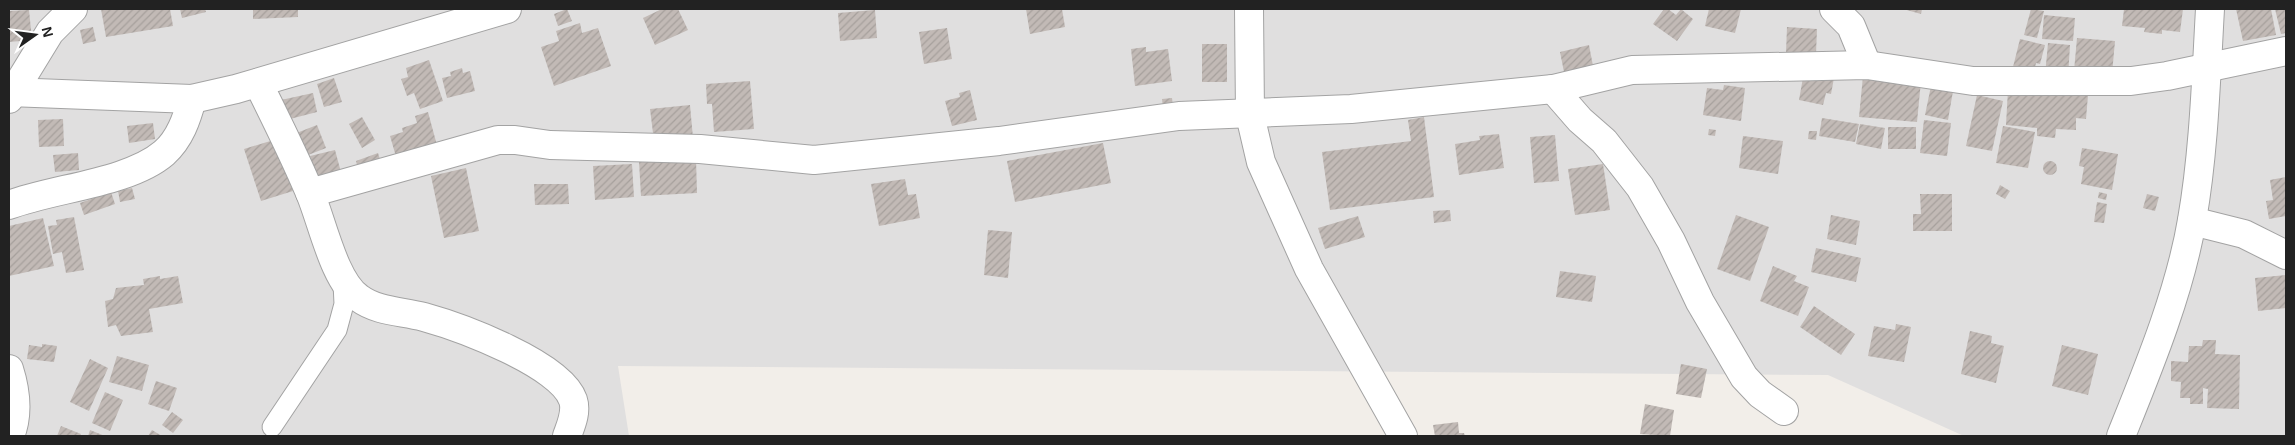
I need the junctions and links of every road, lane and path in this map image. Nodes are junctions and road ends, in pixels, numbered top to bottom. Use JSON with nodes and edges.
{"nodes":[{"id":1,"x":507,"y":9,"type":"edge"},
{"id":2,"x":1249,"y":9,"type":"edge"},
{"id":3,"x":1834,"y":9,"type":"edge"},
{"id":4,"x":2210,"y":9,"type":"edge"},
{"id":5,"x":66,"y":11,"type":"edge"},
{"id":6,"x":2286,"y":50,"type":"edge"},
{"id":7,"x":1867,"y":65,"type":"junction"},
{"id":8,"x":2207,"y":68,"type":"junction"},
{"id":9,"x":258,"y":83,"type":"junction"},
{"id":10,"x":1553,"y":89,"type":"junction"},
{"id":11,"x":10,"y":94,"type":"edge"},
{"id":12,"x":192,"y":99,"type":"junction"},
{"id":13,"x":1250,"y":115,"type":"junction"},
{"id":14,"x":310,"y":193,"type":"junction"},
{"id":15,"x":9,"y":205,"type":"edge"},
{"id":16,"x":2192,"y":221,"type":"junction"},
{"id":17,"x":2286,"y":254,"type":"edge"},
{"id":18,"x":343,"y":283,"type":"junction"},
{"id":19,"x":9,"y":369,"type":"edge"},
{"id":20,"x":1784,"y":411,"type":"dead end"},
{"id":21,"x":272,"y":427,"type":"dead end"},
{"id":22,"x":10,"y":436,"type":"edge"},
{"id":23,"x":566,"y":436,"type":"edge"},
{"id":24,"x":1403,"y":436,"type":"edge"},
{"id":25,"x":2121,"y":436,"type":"edge"}],
"edges":[{"from":1,"to":9,"type":"street"},
{"from":2,"to":13,"type":"street"},
{"from":3,"to":7,"type":"street"},
{"from":4,"to":8,"type":"street"},
{"from":5,"to":11,"type":"street"},
{"from":6,"to":8,"type":"street"},
{"from":7,"to":8,"type":"street"},
{"from":7,"to":10,"type":"street"},
{"from":8,"to":16,"type":"street"},
{"from":9,"to":12,"type":"street"},
{"from":9,"to":14,"type":"street"},
{"from":10,"to":13,"type":"street"},
{"from":10,"to":20,"type":"street"},
{"from":11,"to":12,"type":"street"},
{"from":12,"to":15,"type":"street"},
{"from":13,"to":14,"type":"street"},
{"from":13,"to":24,"type":"street"},
{"from":14,"to":18,"type":"street"},
{"from":16,"to":17,"type":"street"},
{"from":16,"to":25,"type":"street"},
{"from":18,"to":21,"type":"lane"},
{"from":18,"to":23,"type":"street"},
{"from":19,"to":22,"type":"street"}]}
